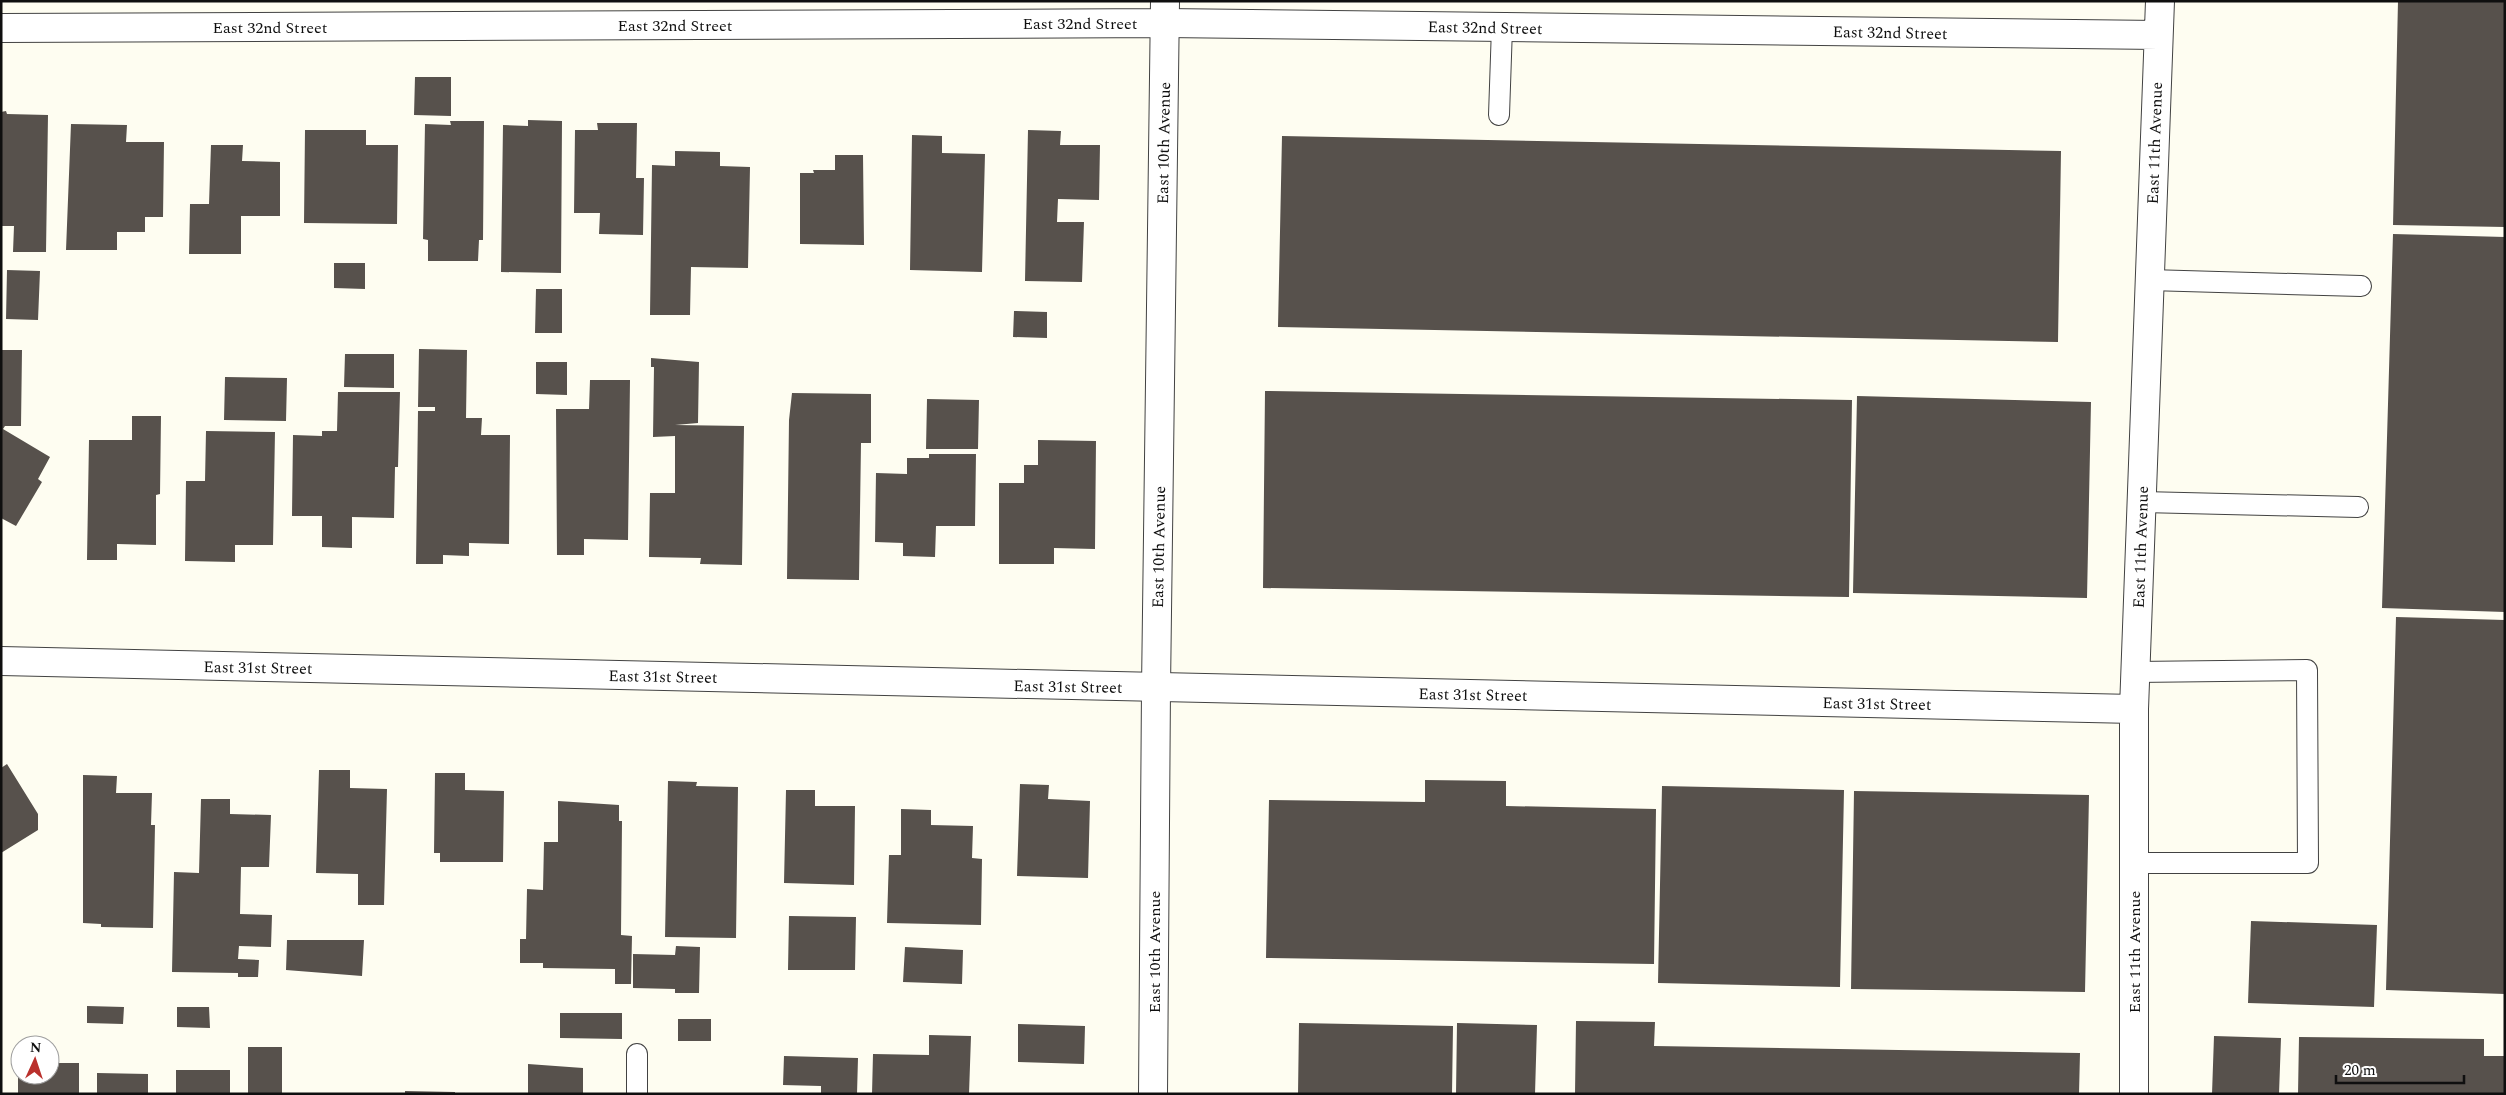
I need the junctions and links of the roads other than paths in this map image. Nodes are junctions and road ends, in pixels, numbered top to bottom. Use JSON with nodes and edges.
{"nodes":[{"id":1,"x":2160,"y":1,"type":"edge"},
{"id":2,"x":1165,"y":12,"type":"edge"},
{"id":3,"x":1502,"y":27,"type":"junction"},
{"id":4,"x":1,"y":28,"type":"edge"},
{"id":5,"x":2158,"y":35,"type":"junction"},
{"id":6,"x":1498,"y":115,"type":"dead end"},
{"id":7,"x":2149,"y":280,"type":"junction"},
{"id":8,"x":2361,"y":286,"type":"dead end"},
{"id":9,"x":2142,"y":502,"type":"junction"},
{"id":10,"x":2358,"y":507,"type":"dead end"},
{"id":11,"x":1,"y":661,"type":"edge"},
{"id":12,"x":2135,"y":672,"type":"junction"},
{"id":13,"x":1156,"y":688,"type":"junction"},
{"id":14,"x":2134,"y":709,"type":"junction"},
{"id":15,"x":2134,"y":863,"type":"junction"},
{"id":16,"x":637,"y":1054,"type":"dead end"},
{"id":17,"x":637,"y":1094,"type":"edge"},
{"id":18,"x":1153,"y":1094,"type":"edge"},
{"id":19,"x":2134,"y":1094,"type":"edge"}],
"edges":[{"from":1,"to":5,"type":"street","name":"East 11th Avenue"},
{"from":2,"to":3,"type":"street","name":"East 32nd Street"},
{"from":2,"to":4,"type":"street","name":"East 32nd Street"},
{"from":2,"to":13,"type":"street","name":"East 10th Avenue"},
{"from":3,"to":5,"type":"street","name":"East 32nd Street"},
{"from":3,"to":6,"type":"lane"},
{"from":5,"to":7,"type":"street","name":"East 11th Avenue"},
{"from":7,"to":8,"type":"lane"},
{"from":7,"to":9,"type":"street","name":"East 11th Avenue"},
{"from":9,"to":10,"type":"lane"},
{"from":9,"to":12,"type":"street","name":"East 11th Avenue"},
{"from":11,"to":13,"type":"street","name":"East 31st Street"},
{"from":12,"to":14,"type":"street","name":"East 11th Avenue"},
{"from":12,"to":15,"type":"lane"},
{"from":13,"to":14,"type":"street","name":"East 31st Street"},
{"from":13,"to":18,"type":"street","name":"East 10th Avenue"},
{"from":14,"to":15,"type":"street","name":"East 11th Avenue"},
{"from":15,"to":19,"type":"street","name":"East 11th Avenue"},
{"from":16,"to":17,"type":"lane"}]}
